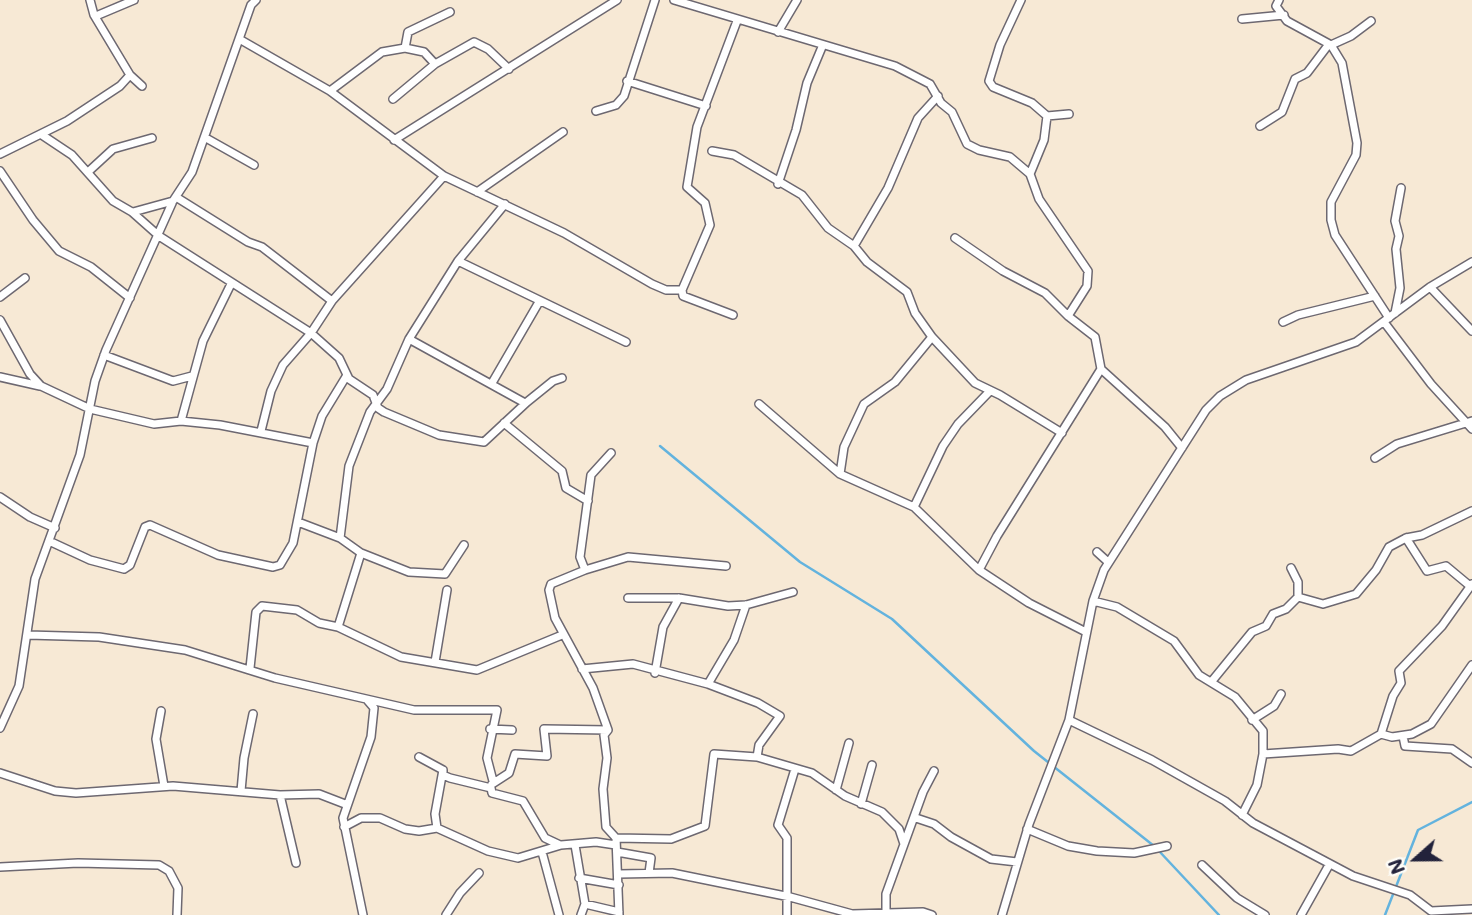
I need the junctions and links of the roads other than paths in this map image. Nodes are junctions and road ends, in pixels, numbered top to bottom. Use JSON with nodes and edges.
{"nodes":[{"id":1,"x":90,"y":0,"type":"edge"},
{"id":2,"x":134,"y":0,"type":"edge"},
{"id":3,"x":256,"y":0,"type":"edge"},
{"id":4,"x":617,"y":0,"type":"edge"},
{"id":5,"x":656,"y":0,"type":"edge"},
{"id":6,"x":674,"y":0,"type":"edge"},
{"id":7,"x":797,"y":0,"type":"edge"},
{"id":8,"x":1021,"y":0,"type":"edge"},
{"id":9,"x":1279,"y":0,"type":"edge"},
{"id":10,"x":450,"y":12,"type":"dead end"},
{"id":11,"x":1284,"y":15,"type":"junction"},
{"id":12,"x":96,"y":16,"type":"junction"},
{"id":13,"x":1242,"y":19,"type":"dead end"},
{"id":14,"x":737,"y":21,"type":"junction"},
{"id":15,"x":1371,"y":21,"type":"dead end"},
{"id":16,"x":778,"y":32,"type":"junction"},
{"id":17,"x":241,"y":40,"type":"junction"},
{"id":18,"x":1330,"y":44,"type":"junction"},
{"id":19,"x":822,"y":47,"type":"junction"},
{"id":20,"x":405,"y":48,"type":"junction"},
{"id":21,"x":435,"y":64,"type":"junction"},
{"id":22,"x":509,"y":69,"type":"junction"},
{"id":23,"x":130,"y":75,"type":"junction"},
{"id":24,"x":627,"y":81,"type":"junction"},
{"id":25,"x":142,"y":86,"type":"dead end"},
{"id":26,"x":330,"y":90,"type":"junction"},
{"id":27,"x":938,"y":96,"type":"junction"},
{"id":28,"x":393,"y":99,"type":"dead end"},
{"id":29,"x":706,"y":106,"type":"junction"},
{"id":30,"x":596,"y":111,"type":"dead end"},
{"id":31,"x":1069,"y":114,"type":"dead end"},
{"id":32,"x":1047,"y":116,"type":"junction"},
{"id":33,"x":1260,"y":126,"type":"dead end"},
{"id":34,"x":563,"y":132,"type":"dead end"},
{"id":35,"x":43,"y":135,"type":"junction"},
{"id":36,"x":152,"y":138,"type":"dead end"},
{"id":37,"x":206,"y":138,"type":"junction"},
{"id":38,"x":394,"y":140,"type":"junction"},
{"id":39,"x":712,"y":151,"type":"dead end"},
{"id":40,"x":0,"y":154,"type":"edge"},
{"id":41,"x":254,"y":165,"type":"dead end"},
{"id":42,"x":0,"y":171,"type":"edge"},
{"id":43,"x":88,"y":172,"type":"junction"},
{"id":44,"x":1030,"y":174,"type":"junction"},
{"id":45,"x":444,"y":176,"type":"junction"},
{"id":46,"x":778,"y":184,"type":"junction"},
{"id":47,"x":1401,"y":188,"type":"dead end"},
{"id":48,"x":477,"y":192,"type":"junction"},
{"id":49,"x":175,"y":199,"type":"junction"},
{"id":50,"x":505,"y":204,"type":"junction"},
{"id":51,"x":132,"y":212,"type":"junction"},
{"id":52,"x":159,"y":236,"type":"junction"},
{"id":53,"x":955,"y":238,"type":"dead end"},
{"id":54,"x":853,"y":246,"type":"junction"},
{"id":55,"x":458,"y":261,"type":"junction"},
{"id":56,"x":1469,"y":263,"type":"edge"},
{"id":57,"x":1472,"y":274,"type":"edge"},
{"id":58,"x":25,"y":278,"type":"dead end"},
{"id":59,"x":231,"y":284,"type":"junction"},
{"id":60,"x":1430,"y":286,"type":"junction"},
{"id":61,"x":682,"y":290,"type":"junction"},
{"id":62,"x":1375,"y":296,"type":"junction"},
{"id":63,"x":0,"y":297,"type":"edge"},
{"id":64,"x":130,"y":298,"type":"junction"},
{"id":65,"x":332,"y":301,"type":"junction"},
{"id":66,"x":539,"y":302,"type":"junction"},
{"id":67,"x":733,"y":316,"type":"dead end"},
{"id":68,"x":1068,"y":316,"type":"junction"},
{"id":69,"x":1389,"y":318,"type":"junction"},
{"id":70,"x":0,"y":320,"type":"edge"},
{"id":71,"x":1283,"y":322,"type":"dead end"},
{"id":72,"x":1472,"y":331,"type":"edge"},
{"id":73,"x":311,"y":333,"type":"junction"},
{"id":74,"x":932,"y":337,"type":"junction"},
{"id":75,"x":409,"y":339,"type":"junction"},
{"id":76,"x":626,"y":342,"type":"dead end"},
{"id":77,"x":104,"y":355,"type":"junction"},
{"id":78,"x":1101,"y":369,"type":"junction"},
{"id":79,"x":347,"y":375,"type":"junction"},
{"id":80,"x":192,"y":376,"type":"junction"},
{"id":81,"x":0,"y":377,"type":"edge"},
{"id":82,"x":562,"y":378,"type":"dead end"},
{"id":83,"x":492,"y":383,"type":"junction"},
{"id":84,"x":41,"y":386,"type":"junction"},
{"id":85,"x":989,"y":391,"type":"junction"},
{"id":86,"x":377,"y":403,"type":"junction"},
{"id":87,"x":525,"y":403,"type":"junction"},
{"id":88,"x":759,"y":404,"type":"dead end"},
{"id":89,"x":90,"y":410,"type":"junction"},
{"id":90,"x":181,"y":421,"type":"junction"},
{"id":91,"x":504,"y":423,"type":"junction"},
{"id":92,"x":1471,"y":425,"type":"edge"},
{"id":93,"x":261,"y":431,"type":"junction"},
{"id":94,"x":1062,"y":433,"type":"junction"},
{"id":95,"x":313,"y":443,"type":"junction"},
{"id":96,"x":1182,"y":448,"type":"junction"},
{"id":97,"x":611,"y":453,"type":"dead end"},
{"id":98,"x":1375,"y":458,"type":"dead end"},
{"id":99,"x":840,"y":474,"type":"junction"},
{"id":100,"x":0,"y":497,"type":"edge"},
{"id":101,"x":588,"y":501,"type":"junction"},
{"id":102,"x":914,"y":508,"type":"junction"},
{"id":103,"x":1472,"y":511,"type":"edge"},
{"id":104,"x":298,"y":522,"type":"junction"},
{"id":105,"x":55,"y":528,"type":"junction"},
{"id":106,"x":340,"y":538,"type":"junction"},
{"id":107,"x":1406,"y":538,"type":"junction"},
{"id":108,"x":49,"y":541,"type":"junction"},
{"id":109,"x":464,"y":545,"type":"dead end"},
{"id":110,"x":1097,"y":552,"type":"dead end"},
{"id":111,"x":361,"y":553,"type":"junction"},
{"id":112,"x":1108,"y":562,"type":"junction"},
{"id":113,"x":726,"y":566,"type":"dead end"},
{"id":114,"x":1291,"y":568,"type":"dead end"},
{"id":115,"x":585,"y":570,"type":"junction"},
{"id":116,"x":979,"y":570,"type":"junction"},
{"id":117,"x":1471,"y":585,"type":"edge"},
{"id":118,"x":447,"y":590,"type":"dead end"},
{"id":119,"x":793,"y":592,"type":"dead end"},
{"id":120,"x":1298,"y":597,"type":"junction"},
{"id":121,"x":628,"y":598,"type":"dead end"},
{"id":122,"x":678,"y":598,"type":"junction"},
{"id":123,"x":1093,"y":601,"type":"junction"},
{"id":124,"x":746,"y":605,"type":"junction"},
{"id":125,"x":338,"y":627,"type":"junction"},
{"id":126,"x":1086,"y":632,"type":"junction"},
{"id":127,"x":28,"y":635,"type":"junction"},
{"id":128,"x":562,"y":635,"type":"junction"},
{"id":129,"x":435,"y":662,"type":"junction"},
{"id":130,"x":1472,"y":665,"type":"edge"},
{"id":131,"x":250,"y":668,"type":"junction"},
{"id":132,"x":582,"y":670,"type":"junction"},
{"id":133,"x":656,"y":673,"type":"junction"},
{"id":134,"x":1212,"y":681,"type":"junction"},
{"id":135,"x":708,"y":684,"type":"junction"},
{"id":136,"x":1281,"y":694,"type":"dead end"},
{"id":137,"x":368,"y":701,"type":"junction"},
{"id":138,"x":160,"y":711,"type":"dead end"},
{"id":139,"x":253,"y":714,"type":"dead end"},
{"id":140,"x":1069,"y":720,"type":"junction"},
{"id":141,"x":1252,"y":720,"type":"junction"},
{"id":142,"x":0,"y":727,"type":"edge"},
{"id":143,"x":491,"y":729,"type":"junction"},
{"id":144,"x":512,"y":730,"type":"dead end"},
{"id":145,"x":608,"y":730,"type":"junction"},
{"id":146,"x":1381,"y":734,"type":"junction"},
{"id":147,"x":1403,"y":736,"type":"junction"},
{"id":148,"x":849,"y":743,"type":"dead end"},
{"id":149,"x":1263,"y":754,"type":"junction"},
{"id":150,"x":419,"y":757,"type":"dead end"},
{"id":151,"x":757,"y":757,"type":"junction"},
{"id":152,"x":1472,"y":763,"type":"edge"},
{"id":153,"x":872,"y":765,"type":"dead end"},
{"id":154,"x":795,"y":769,"type":"junction"},
{"id":155,"x":443,"y":770,"type":"junction"},
{"id":156,"x":934,"y":771,"type":"dead end"},
{"id":157,"x":0,"y":773,"type":"edge"},
{"id":158,"x":492,"y":784,"type":"junction"},
{"id":159,"x":164,"y":786,"type":"junction"},
{"id":160,"x":836,"y":790,"type":"junction"},
{"id":161,"x":241,"y":791,"type":"junction"},
{"id":162,"x":281,"y":795,"type":"junction"},
{"id":163,"x":345,"y":804,"type":"junction"},
{"id":164,"x":861,"y":804,"type":"junction"},
{"id":165,"x":1242,"y":815,"type":"junction"},
{"id":166,"x":916,"y":818,"type":"junction"},
{"id":167,"x":344,"y":827,"type":"junction"},
{"id":168,"x":437,"y":828,"type":"junction"},
{"id":169,"x":1027,"y":829,"type":"junction"},
{"id":170,"x":904,"y":844,"type":"junction"},
{"id":171,"x":561,"y":845,"type":"junction"},
{"id":172,"x":575,"y":845,"type":"junction"},
{"id":173,"x":616,"y":845,"type":"junction"},
{"id":174,"x":1167,"y":846,"type":"dead end"},
{"id":175,"x":542,"y":852,"type":"junction"},
{"id":176,"x":1017,"y":862,"type":"junction"},
{"id":177,"x":296,"y":863,"type":"dead end"},
{"id":178,"x":1202,"y":865,"type":"dead end"},
{"id":179,"x":1329,"y":865,"type":"junction"},
{"id":180,"x":0,"y":867,"type":"edge"},
{"id":181,"x":479,"y":873,"type":"dead end"},
{"id":182,"x":649,"y":873,"type":"junction"},
{"id":183,"x":619,"y":874,"type":"junction"},
{"id":184,"x":579,"y":878,"type":"junction"},
{"id":185,"x":620,"y":884,"type":"junction"},
{"id":186,"x":790,"y":897,"type":"junction"},
{"id":187,"x":585,"y":904,"type":"junction"},
{"id":188,"x":1472,"y":909,"type":"edge"},
{"id":189,"x":886,"y":913,"type":"edge"},
{"id":190,"x":447,"y":914,"type":"edge"},
{"id":191,"x":619,"y":914,"type":"edge"},
{"id":192,"x":1445,"y":914,"type":"edge"},
{"id":193,"x":177,"y":915,"type":"edge"},
{"id":194,"x":363,"y":915,"type":"edge"},
{"id":195,"x":559,"y":915,"type":"edge"},
{"id":196,"x":581,"y":915,"type":"edge"},
{"id":197,"x":787,"y":915,"type":"edge"},
{"id":198,"x":932,"y":915,"type":"edge"},
{"id":199,"x":1002,"y":915,"type":"edge"},
{"id":200,"x":1265,"y":915,"type":"edge"},
{"id":201,"x":1301,"y":915,"type":"edge"}],
"edges":[{"from":1,"to":12,"type":"street"},
{"from":2,"to":12,"type":"street"},
{"from":3,"to":17,"type":"street"},
{"from":4,"to":22,"type":"street"},
{"from":5,"to":24,"type":"street"},
{"from":6,"to":14,"type":"street"},
{"from":7,"to":16,"type":"street"},
{"from":8,"to":32,"type":"street"},
{"from":9,"to":11,"type":"street"},
{"from":10,"to":20,"type":"street"},
{"from":11,"to":13,"type":"street"},
{"from":11,"to":18,"type":"street"},
{"from":12,"to":23,"type":"street"},
{"from":14,"to":16,"type":"street"},
{"from":14,"to":29,"type":"street"},
{"from":15,"to":18,"type":"street"},
{"from":16,"to":19,"type":"street"},
{"from":17,"to":26,"type":"street"},
{"from":17,"to":37,"type":"street"},
{"from":18,"to":33,"type":"street"},
{"from":18,"to":62,"type":"street"},
{"from":19,"to":27,"type":"street"},
{"from":19,"to":46,"type":"street"},
{"from":20,"to":21,"type":"street"},
{"from":20,"to":26,"type":"street"},
{"from":21,"to":22,"type":"street"},
{"from":21,"to":28,"type":"street"},
{"from":22,"to":38,"type":"street"},
{"from":23,"to":25,"type":"street"},
{"from":23,"to":35,"type":"street"},
{"from":24,"to":29,"type":"street"},
{"from":24,"to":30,"type":"street"},
{"from":26,"to":38,"type":"street"},
{"from":27,"to":44,"type":"street"},
{"from":27,"to":54,"type":"street"},
{"from":29,"to":61,"type":"street"},
{"from":31,"to":32,"type":"street"},
{"from":32,"to":44,"type":"street"},
{"from":34,"to":48,"type":"street"},
{"from":35,"to":40,"type":"street"},
{"from":35,"to":43,"type":"street"},
{"from":36,"to":43,"type":"street"},
{"from":37,"to":41,"type":"street"},
{"from":37,"to":49,"type":"street"},
{"from":38,"to":45,"type":"street"},
{"from":39,"to":46,"type":"street"},
{"from":42,"to":64,"type":"street"},
{"from":43,"to":51,"type":"street"},
{"from":44,"to":68,"type":"street"},
{"from":45,"to":48,"type":"street"},
{"from":45,"to":65,"type":"street"},
{"from":46,"to":54,"type":"street"},
{"from":47,"to":69,"type":"street"},
{"from":48,"to":50,"type":"street"},
{"from":49,"to":51,"type":"street"},
{"from":49,"to":52,"type":"street"},
{"from":49,"to":65,"type":"street"},
{"from":50,"to":55,"type":"street"},
{"from":50,"to":61,"type":"street"},
{"from":51,"to":52,"type":"street"},
{"from":52,"to":59,"type":"street"},
{"from":52,"to":64,"type":"street"},
{"from":53,"to":68,"type":"street"},
{"from":54,"to":74,"type":"street"},
{"from":55,"to":66,"type":"street"},
{"from":55,"to":75,"type":"street"},
{"from":56,"to":57,"type":"street"},
{"from":56,"to":60,"type":"street"},
{"from":58,"to":63,"type":"street"},
{"from":59,"to":73,"type":"street"},
{"from":59,"to":80,"type":"street"},
{"from":60,"to":69,"type":"street"},
{"from":60,"to":72,"type":"street"},
{"from":61,"to":67,"type":"street"},
{"from":62,"to":69,"type":"street"},
{"from":62,"to":71,"type":"street"},
{"from":64,"to":77,"type":"street"},
{"from":65,"to":73,"type":"street"},
{"from":66,"to":76,"type":"street"},
{"from":66,"to":83,"type":"street"},
{"from":68,"to":78,"type":"street"},
{"from":69,"to":92,"type":"street"},
{"from":69,"to":96,"type":"street"},
{"from":70,"to":84,"type":"street"},
{"from":73,"to":79,"type":"street"},
{"from":73,"to":93,"type":"street"},
{"from":74,"to":85,"type":"street"},
{"from":74,"to":99,"type":"street"},
{"from":75,"to":83,"type":"street"},
{"from":75,"to":86,"type":"street"},
{"from":77,"to":80,"type":"street"},
{"from":77,"to":89,"type":"street"},
{"from":78,"to":94,"type":"street"},
{"from":78,"to":96,"type":"street"},
{"from":79,"to":86,"type":"street"},
{"from":79,"to":95,"type":"street"},
{"from":80,"to":90,"type":"street"},
{"from":81,"to":84,"type":"street"},
{"from":82,"to":87,"type":"street"},
{"from":83,"to":87,"type":"street"},
{"from":84,"to":89,"type":"street"},
{"from":85,"to":94,"type":"street"},
{"from":85,"to":102,"type":"street"},
{"from":86,"to":91,"type":"street"},
{"from":86,"to":106,"type":"street"},
{"from":87,"to":91,"type":"street"},
{"from":88,"to":99,"type":"street"},
{"from":89,"to":90,"type":"street"},
{"from":89,"to":105,"type":"street"},
{"from":90,"to":93,"type":"street"},
{"from":91,"to":101,"type":"street"},
{"from":92,"to":98,"type":"street"},
{"from":93,"to":95,"type":"street"},
{"from":94,"to":116,"type":"street"},
{"from":95,"to":104,"type":"street"},
{"from":96,"to":112,"type":"street"},
{"from":97,"to":101,"type":"street"},
{"from":99,"to":102,"type":"street"},
{"from":100,"to":105,"type":"street"},
{"from":101,"to":115,"type":"street"},
{"from":102,"to":116,"type":"street"},
{"from":103,"to":107,"type":"street"},
{"from":104,"to":106,"type":"street"},
{"from":104,"to":108,"type":"street"},
{"from":105,"to":108,"type":"street"},
{"from":106,"to":111,"type":"street"},
{"from":107,"to":117,"type":"street"},
{"from":107,"to":120,"type":"street"},
{"from":108,"to":127,"type":"street"},
{"from":109,"to":111,"type":"street"},
{"from":110,"to":112,"type":"street"},
{"from":111,"to":125,"type":"street"},
{"from":112,"to":123,"type":"street"},
{"from":113,"to":115,"type":"street"},
{"from":114,"to":120,"type":"street"},
{"from":115,"to":128,"type":"street"},
{"from":116,"to":126,"type":"street"},
{"from":117,"to":146,"type":"street"},
{"from":118,"to":129,"type":"street"},
{"from":119,"to":124,"type":"street"},
{"from":120,"to":134,"type":"street"},
{"from":121,"to":122,"type":"street"},
{"from":122,"to":124,"type":"street"},
{"from":122,"to":133,"type":"street"},
{"from":123,"to":126,"type":"street"},
{"from":123,"to":134,"type":"street"},
{"from":124,"to":135,"type":"street"},
{"from":125,"to":129,"type":"street"},
{"from":125,"to":131,"type":"street"},
{"from":126,"to":140,"type":"street"},
{"from":127,"to":131,"type":"street"},
{"from":127,"to":142,"type":"street"},
{"from":128,"to":129,"type":"street"},
{"from":128,"to":132,"type":"street"},
{"from":130,"to":147,"type":"street"},
{"from":131,"to":137,"type":"street"},
{"from":132,"to":133,"type":"street"},
{"from":132,"to":145,"type":"street"},
{"from":133,"to":135,"type":"street"},
{"from":134,"to":141,"type":"street"},
{"from":135,"to":151,"type":"street"},
{"from":136,"to":141,"type":"street"},
{"from":137,"to":143,"type":"street"},
{"from":137,"to":163,"type":"street"},
{"from":138,"to":159,"type":"street"},
{"from":139,"to":161,"type":"street"},
{"from":140,"to":165,"type":"street"},
{"from":140,"to":169,"type":"street"},
{"from":141,"to":149,"type":"street"},
{"from":143,"to":144,"type":"street"},
{"from":143,"to":158,"type":"street"},
{"from":145,"to":158,"type":"street"},
{"from":145,"to":173,"type":"street"},
{"from":146,"to":147,"type":"street"},
{"from":146,"to":149,"type":"street"},
{"from":147,"to":152,"type":"street"},
{"from":148,"to":160,"type":"street"},
{"from":149,"to":165,"type":"street"},
{"from":150,"to":155,"type":"street"},
{"from":151,"to":154,"type":"street"},
{"from":151,"to":173,"type":"street"},
{"from":153,"to":164,"type":"street"},
{"from":154,"to":160,"type":"street"},
{"from":154,"to":186,"type":"street"},
{"from":155,"to":158,"type":"street"},
{"from":155,"to":168,"type":"street"},
{"from":156,"to":166,"type":"street"},
{"from":157,"to":159,"type":"street"},
{"from":158,"to":171,"type":"street"},
{"from":159,"to":161,"type":"street"},
{"from":160,"to":164,"type":"street"},
{"from":161,"to":162,"type":"street"},
{"from":162,"to":163,"type":"street"},
{"from":162,"to":177,"type":"street"},
{"from":163,"to":167,"type":"street"},
{"from":164,"to":170,"type":"street"},
{"from":165,"to":179,"type":"street"},
{"from":166,"to":170,"type":"street"},
{"from":166,"to":176,"type":"street"},
{"from":167,"to":168,"type":"street"},
{"from":167,"to":194,"type":"street"},
{"from":168,"to":175,"type":"street"},
{"from":169,"to":174,"type":"street"},
{"from":169,"to":176,"type":"street"},
{"from":170,"to":189,"type":"street"},
{"from":171,"to":172,"type":"street"},
{"from":171,"to":175,"type":"street"},
{"from":172,"to":173,"type":"street"},
{"from":172,"to":184,"type":"street"},
{"from":173,"to":182,"type":"street"},
{"from":173,"to":183,"type":"street"},
{"from":175,"to":195,"type":"street"},
{"from":176,"to":199,"type":"street"},
{"from":178,"to":200,"type":"street"},
{"from":179,"to":192,"type":"street"},
{"from":179,"to":201,"type":"street"},
{"from":180,"to":193,"type":"street"},
{"from":181,"to":190,"type":"street"},
{"from":182,"to":183,"type":"street"},
{"from":182,"to":186,"type":"street"},
{"from":183,"to":185,"type":"street"},
{"from":184,"to":185,"type":"street"},
{"from":184,"to":187,"type":"street"},
{"from":185,"to":191,"type":"street"},
{"from":186,"to":189,"type":"street"},
{"from":186,"to":197,"type":"street"},
{"from":187,"to":191,"type":"street"},
{"from":187,"to":196,"type":"street"},
{"from":188,"to":192,"type":"street"},
{"from":189,"to":198,"type":"street"}]}
